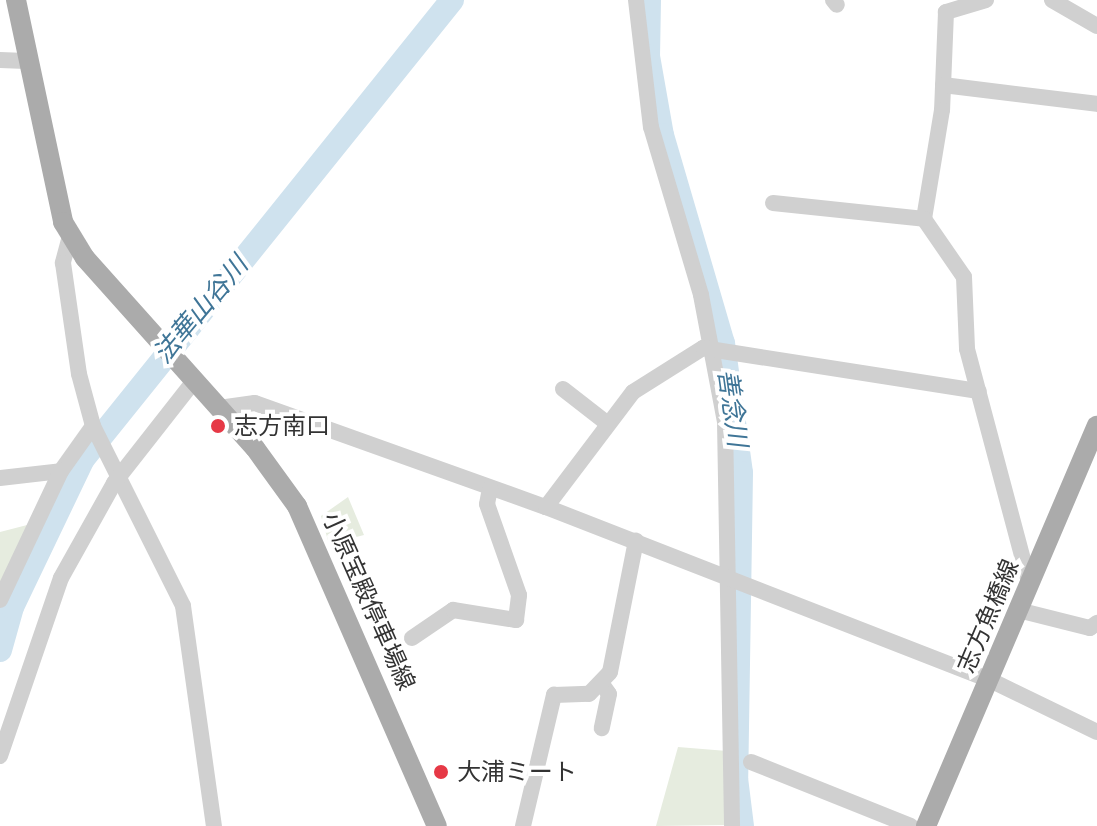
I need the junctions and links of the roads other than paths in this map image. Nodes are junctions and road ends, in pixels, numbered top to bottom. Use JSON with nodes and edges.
{"nodes":[{"id":1,"x":16,"y":0,"type":"edge"},
{"id":2,"x":636,"y":0,"type":"edge"},
{"id":3,"x":986,"y":0,"type":"edge"},
{"id":4,"x":1052,"y":0,"type":"edge"},
{"id":5,"x":1097,"y":26,"type":"edge"},
{"id":6,"x":0,"y":60,"type":"edge"},
{"id":7,"x":26,"y":61,"type":"junction"},
{"id":8,"x":943,"y":85,"type":"junction"},
{"id":9,"x":1097,"y":104,"type":"edge"},
{"id":10,"x":773,"y":203,"type":"dead end"},
{"id":11,"x":924,"y":219,"type":"junction"},
{"id":12,"x":70,"y":236,"type":"junction"},
{"id":13,"x":713,"y":350,"type":"junction"},
{"id":14,"x":191,"y":378,"type":"junction"},
{"id":15,"x":563,"y":389,"type":"dead end"},
{"id":16,"x":979,"y":391,"type":"junction"},
{"id":17,"x":219,"y":408,"type":"junction"},
{"id":18,"x":608,"y":424,"type":"junction"},
{"id":19,"x":93,"y":426,"type":"junction"},
{"id":20,"x":1097,"y":426,"type":"edge"},
{"id":21,"x":61,"y":471,"type":"junction"},
{"id":22,"x":120,"y":475,"type":"junction"},
{"id":23,"x":0,"y":478,"type":"edge"},
{"id":24,"x":490,"y":488,"type":"junction"},
{"id":25,"x":546,"y":507,"type":"junction"},
{"id":26,"x":636,"y":541,"type":"junction"},
{"id":27,"x":730,"y":579,"type":"junction"},
{"id":28,"x":1029,"y":582,"type":"junction"},
{"id":29,"x":0,"y":600,"type":"edge"},
{"id":30,"x":1018,"y":610,"type":"junction"},
{"id":31,"x":1097,"y":623,"type":"edge"},
{"id":32,"x":412,"y":638,"type":"dead end"},
{"id":33,"x":990,"y":680,"type":"junction"},
{"id":34,"x":602,"y":684,"type":"junction"},
{"id":35,"x":602,"y":728,"type":"dead end"},
{"id":36,"x":1097,"y":732,"type":"edge"},
{"id":37,"x":0,"y":756,"type":"edge"},
{"id":38,"x":751,"y":762,"type":"dead end"},
{"id":39,"x":214,"y":826,"type":"edge"},
{"id":40,"x":437,"y":826,"type":"edge"},
{"id":41,"x":523,"y":826,"type":"edge"},
{"id":42,"x":732,"y":826,"type":"edge"},
{"id":43,"x":911,"y":826,"type":"edge"},
{"id":44,"x":926,"y":826,"type":"edge"}],
"edges":[{"from":1,"to":7,"type":"main road","name":"小原宝殿停車場線"},
{"from":2,"to":13,"type":"street"},
{"from":3,"to":8,"type":"street"},
{"from":4,"to":5,"type":"street"},
{"from":6,"to":7,"type":"street"},
{"from":7,"to":12,"type":"main road","name":"小原宝殿停車場線"},
{"from":8,"to":9,"type":"street"},
{"from":8,"to":11,"type":"street"},
{"from":10,"to":11,"type":"street"},
{"from":11,"to":16,"type":"street"},
{"from":12,"to":14,"type":"main road","name":"小原宝殿停車場線"},
{"from":12,"to":19,"type":"street"},
{"from":13,"to":16,"type":"street"},
{"from":13,"to":18,"type":"street"},
{"from":13,"to":27,"type":"street"},
{"from":14,"to":17,"type":"main road","name":"小原宝殿停車場線"},
{"from":14,"to":22,"type":"street"},
{"from":15,"to":18,"type":"street"},
{"from":16,"to":28,"type":"street"},
{"from":17,"to":24,"type":"street"},
{"from":17,"to":40,"type":"main road","name":"小原宝殿停車場線"},
{"from":18,"to":25,"type":"street"},
{"from":19,"to":21,"type":"street"},
{"from":19,"to":22,"type":"street"},
{"from":20,"to":28,"type":"main road","name":"志方魚橋線"},
{"from":21,"to":23,"type":"street"},
{"from":21,"to":29,"type":"street"},
{"from":22,"to":37,"type":"street"},
{"from":22,"to":39,"type":"street"},
{"from":24,"to":25,"type":"street"},
{"from":24,"to":32,"type":"street"},
{"from":25,"to":26,"type":"street"},
{"from":26,"to":27,"type":"street"},
{"from":26,"to":34,"type":"street"},
{"from":27,"to":33,"type":"street"},
{"from":27,"to":42,"type":"street"},
{"from":28,"to":30,"type":"main road","name":"志方魚橋線"},
{"from":30,"to":31,"type":"street"},
{"from":30,"to":33,"type":"main road","name":"志方魚橋線"},
{"from":33,"to":36,"type":"street"},
{"from":33,"to":44,"type":"main road","name":"志方魚橋線"},
{"from":34,"to":35,"type":"street"},
{"from":34,"to":41,"type":"street"},
{"from":38,"to":43,"type":"street"}]}
